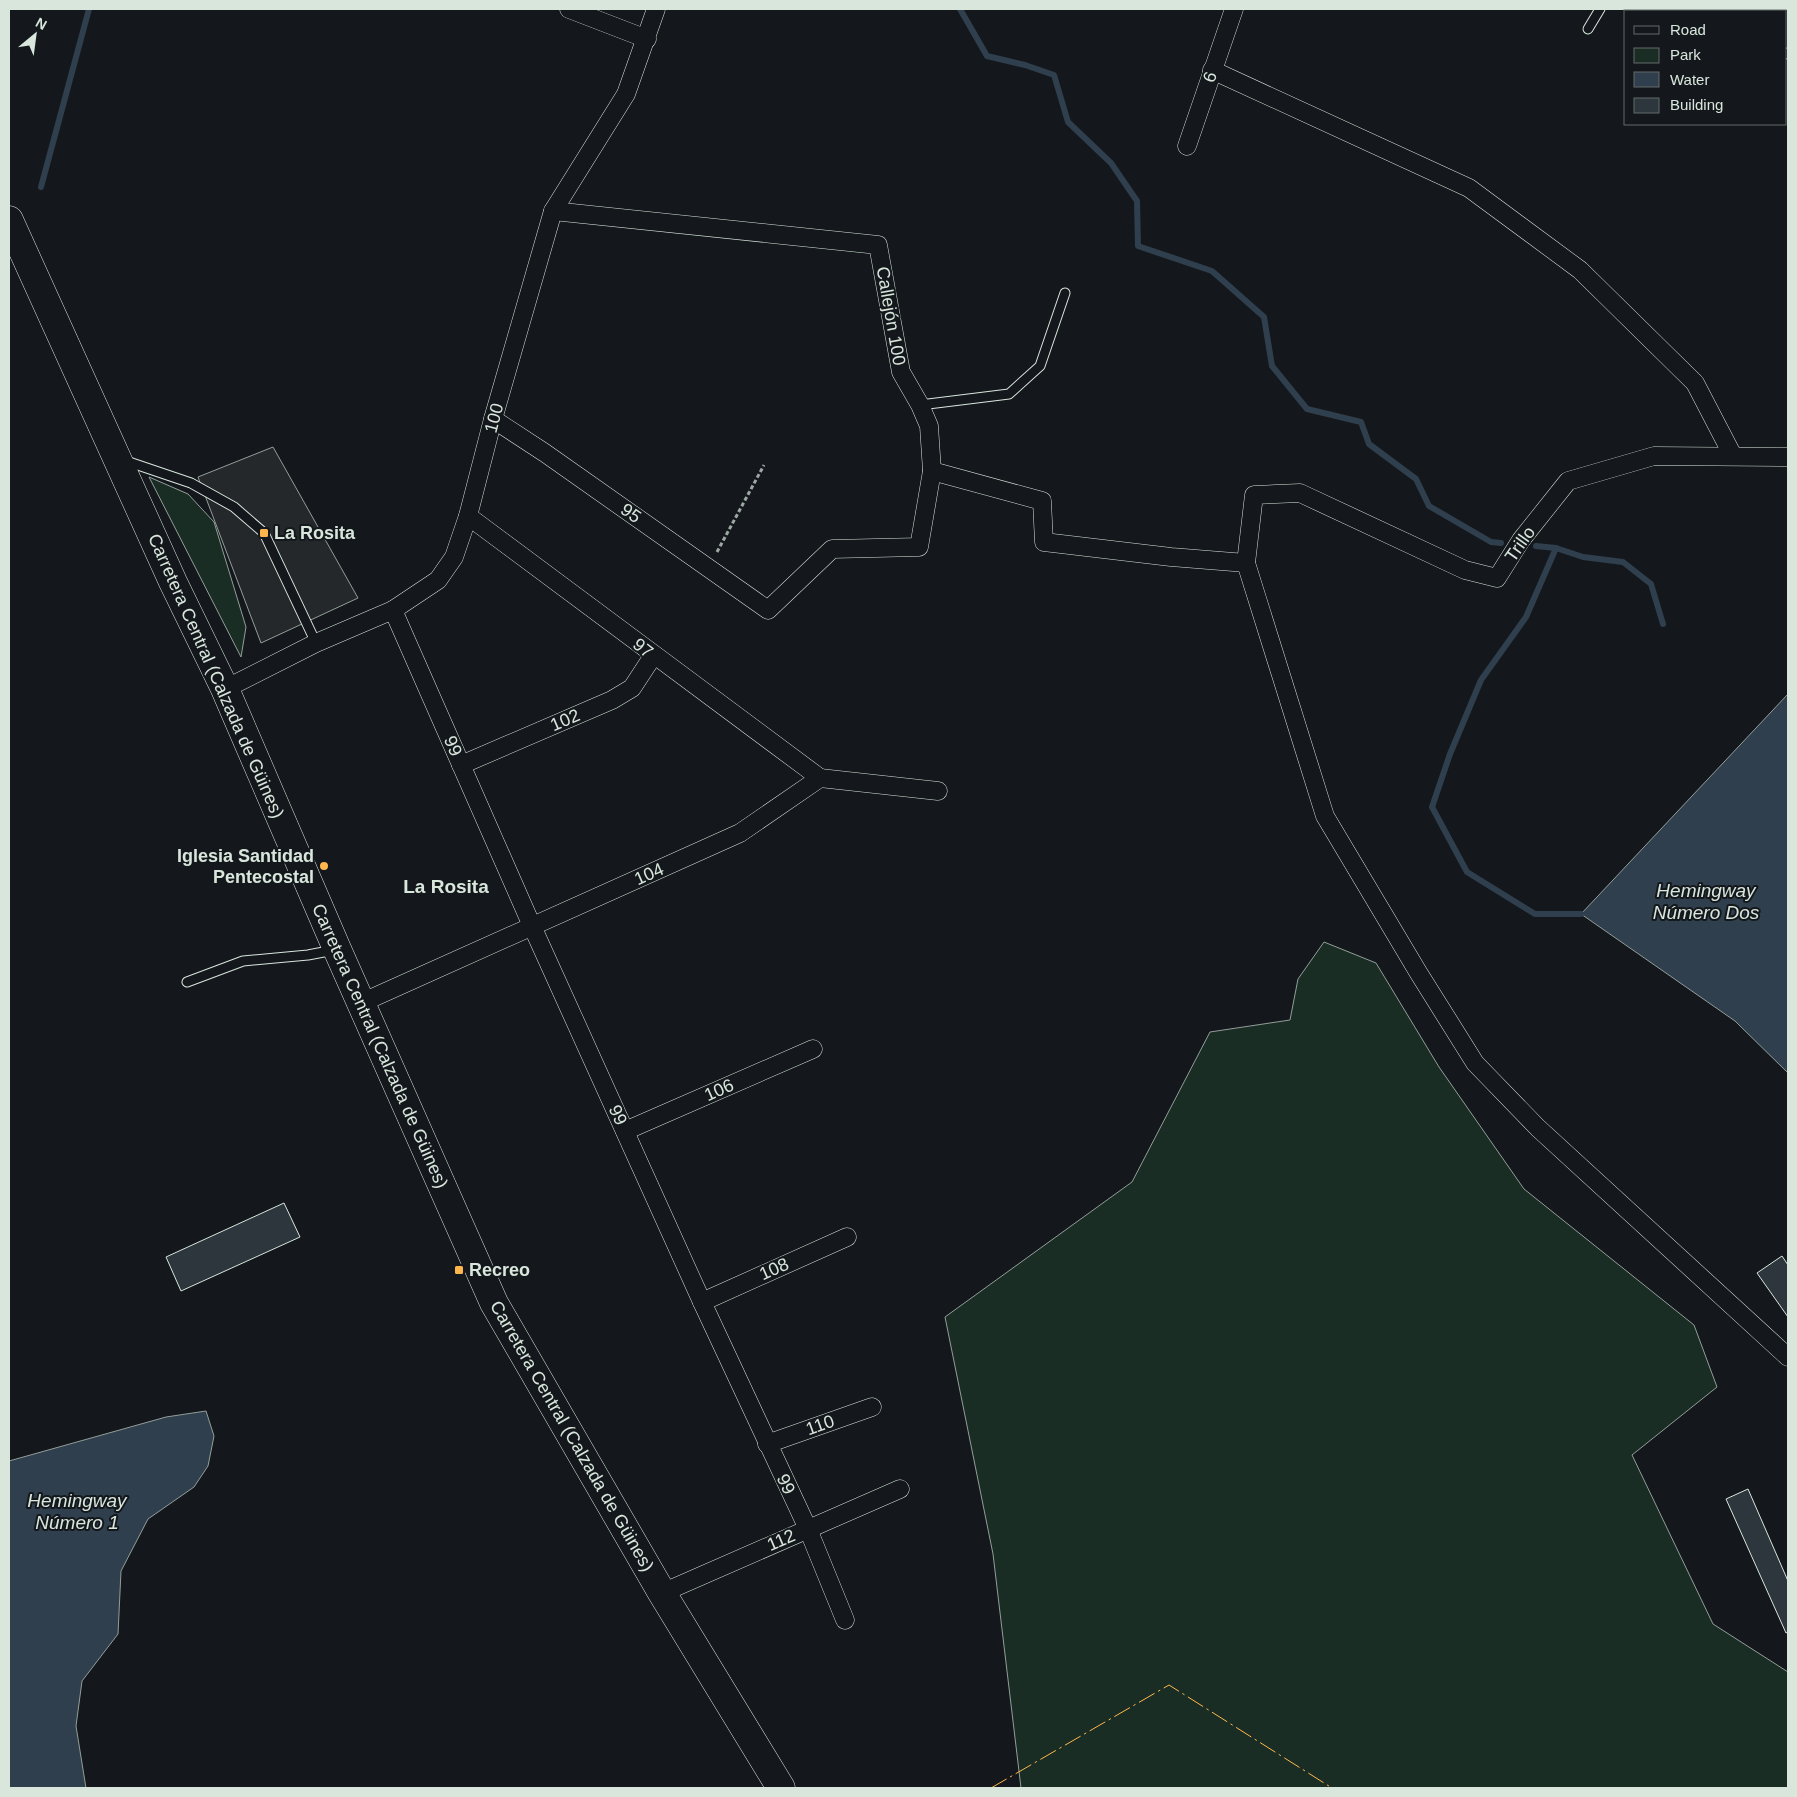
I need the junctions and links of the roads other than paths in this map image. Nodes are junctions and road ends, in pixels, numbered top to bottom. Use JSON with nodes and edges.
{"nodes":[{"id":1,"x":569,"y":9,"type":"edge"},
{"id":2,"x":656,"y":9,"type":"edge"},
{"id":3,"x":1234,"y":9,"type":"edge"},
{"id":4,"x":1600,"y":9,"type":"edge"},
{"id":5,"x":1588,"y":29,"type":"dead end"},
{"id":6,"x":646,"y":39,"type":"junction"},
{"id":7,"x":1212,"y":70,"type":"junction"},
{"id":8,"x":1187,"y":146,"type":"dead end"},
{"id":9,"x":553,"y":211,"type":"junction"},
{"id":10,"x":9,"y":220,"type":"edge"},
{"id":11,"x":1065,"y":294,"type":"dead end"},
{"id":12,"x":920,"y":405,"type":"junction"},
{"id":13,"x":493,"y":419,"type":"junction"},
{"id":14,"x":1733,"y":456,"type":"junction"},
{"id":15,"x":1788,"y":457,"type":"edge"},
{"id":16,"x":117,"y":458,"type":"junction"},
{"id":17,"x":932,"y":471,"type":"junction"},
{"id":18,"x":468,"y":516,"type":"junction"},
{"id":19,"x":1246,"y":563,"type":"junction"},
{"id":20,"x":393,"y":610,"type":"junction"},
{"id":21,"x":768,"y":610,"type":"joint"},
{"id":22,"x":316,"y":643,"type":"junction"},
{"id":23,"x":653,"y":656,"type":"junction"},
{"id":24,"x":225,"y":689,"type":"junction"},
{"id":25,"x":461,"y":765,"type":"junction"},
{"id":26,"x":820,"y":778,"type":"junction"},
{"id":27,"x":938,"y":791,"type":"dead end"},
{"id":28,"x":532,"y":926,"type":"junction"},
{"id":29,"x":337,"y":949,"type":"junction"},
{"id":30,"x":187,"y":982,"type":"dead end"},
{"id":31,"x":361,"y":1003,"type":"junction"},
{"id":32,"x":813,"y":1049,"type":"dead end"},
{"id":33,"x":625,"y":1130,"type":"junction"},
{"id":34,"x":847,"y":1237,"type":"dead end"},
{"id":35,"x":702,"y":1302,"type":"junction"},
{"id":36,"x":1788,"y":1357,"type":"edge"},
{"id":37,"x":872,"y":1407,"type":"dead end"},
{"id":38,"x":767,"y":1444,"type":"junction"},
{"id":39,"x":900,"y":1489,"type":"dead end"},
{"id":40,"x":808,"y":1529,"type":"junction"},
{"id":41,"x":662,"y":1593,"type":"junction"},
{"id":42,"x":845,"y":1620,"type":"dead end"},
{"id":43,"x":782,"y":1788,"type":"edge"}],
"edges":[{"from":1,"to":6,"type":"street"},
{"from":2,"to":6,"type":"street","name":"100"},
{"from":3,"to":7,"type":"street","name":"6"},
{"from":4,"to":5,"type":"lane"},
{"from":6,"to":9,"type":"street","name":"100"},
{"from":7,"to":8,"type":"street","name":"6"},
{"from":7,"to":14,"type":"street"},
{"from":9,"to":12,"type":"street","name":"Callejón 100"},
{"from":9,"to":13,"type":"street","name":"100"},
{"from":10,"to":16,"type":"main road","name":"Carretera Central (Calzada de Güines)"},
{"from":11,"to":12,"type":"lane"},
{"from":12,"to":17,"type":"street","name":"Callejón 100"},
{"from":13,"to":18,"type":"street","name":"100"},
{"from":13,"to":21,"type":"street","name":"95"},
{"from":14,"to":15,"type":"street","name":"Trillo"},
{"from":14,"to":19,"type":"street","name":"Trillo"},
{"from":16,"to":22,"type":"lane"},
{"from":16,"to":24,"type":"main road","name":"Carretera Central (Calzada de Güines)"},
{"from":17,"to":19,"type":"street"},
{"from":17,"to":21,"type":"street","name":"Callejón 100"},
{"from":18,"to":20,"type":"street","name":"100"},
{"from":18,"to":23,"type":"street","name":"97"},
{"from":19,"to":36,"type":"street"},
{"from":20,"to":22,"type":"street","name":"100"},
{"from":20,"to":25,"type":"street","name":"99"},
{"from":22,"to":24,"type":"street","name":"100"},
{"from":23,"to":25,"type":"street","name":"102"},
{"from":23,"to":26,"type":"street","name":"97"},
{"from":24,"to":29,"type":"main road","name":"Carretera Central (Calzada de Güines)"},
{"from":25,"to":28,"type":"street","name":"99"},
{"from":26,"to":27,"type":"street"},
{"from":26,"to":28,"type":"street","name":"104"},
{"from":28,"to":31,"type":"street","name":"104"},
{"from":28,"to":33,"type":"street","name":"99"},
{"from":29,"to":30,"type":"lane"},
{"from":29,"to":31,"type":"main road","name":"Carretera Central (Calzada de Güines)"},
{"from":31,"to":41,"type":"main road","name":"Carretera Central (Calzada de Güines)"},
{"from":32,"to":33,"type":"street","name":"106"},
{"from":33,"to":35,"type":"street","name":"99"},
{"from":34,"to":35,"type":"street","name":"108"},
{"from":35,"to":38,"type":"street","name":"99"},
{"from":37,"to":38,"type":"street","name":"110"},
{"from":38,"to":40,"type":"street","name":"99"},
{"from":39,"to":40,"type":"street","name":"112"},
{"from":40,"to":41,"type":"street","name":"112"},
{"from":40,"to":42,"type":"street","name":"99"},
{"from":41,"to":43,"type":"main road","name":"Carretera Central (Calzada de Güines)"}]}
